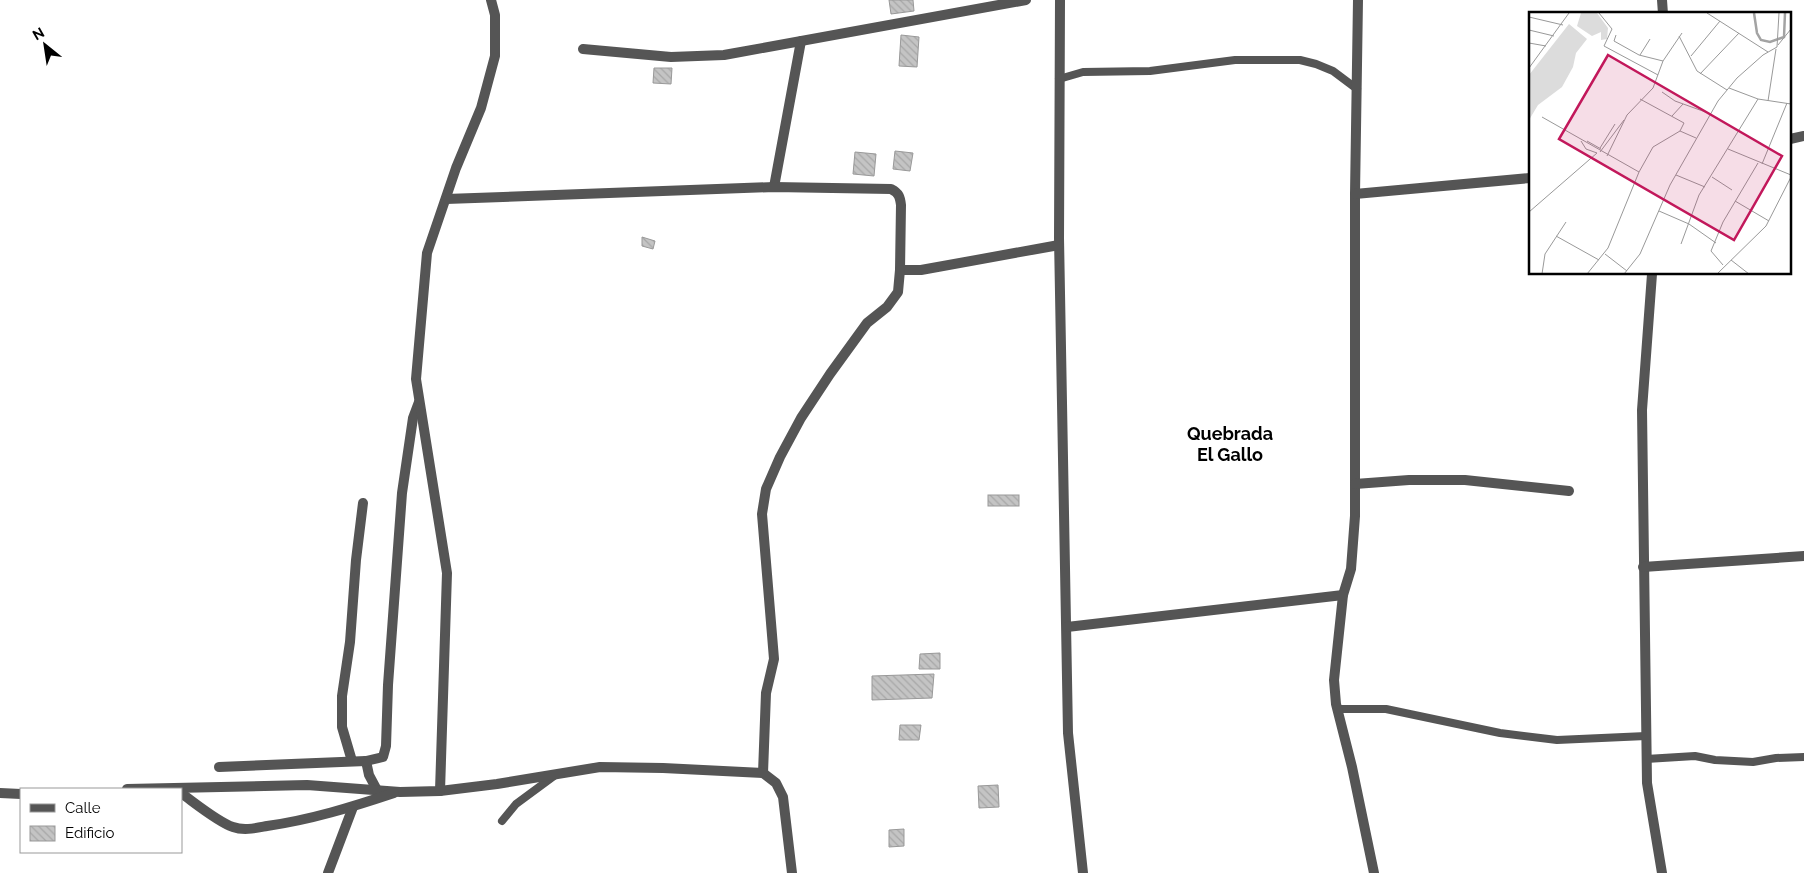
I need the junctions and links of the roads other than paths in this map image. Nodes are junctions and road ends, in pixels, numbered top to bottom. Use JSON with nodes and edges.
{"nodes":[{"id":1,"x":491,"y":0,"type":"edge"},
{"id":2,"x":1026,"y":0,"type":"edge"},
{"id":3,"x":1060,"y":0,"type":"edge"},
{"id":4,"x":1358,"y":0,"type":"edge"},
{"id":5,"x":801,"y":41,"type":"junction"},
{"id":6,"x":583,"y":49,"type":"dead end"},
{"id":7,"x":1059,"y":79,"type":"junction"},
{"id":8,"x":1356,"y":89,"type":"junction"},
{"id":9,"x":1529,"y":178,"type":"edge"},
{"id":10,"x":774,"y":187,"type":"junction"},
{"id":11,"x":1355,"y":194,"type":"junction"},
{"id":12,"x":446,"y":199,"type":"junction"},
{"id":13,"x":1059,"y":246,"type":"junction"},
{"id":14,"x":900,"y":270,"type":"junction"},
{"id":15,"x":1652,"y":275,"type":"edge"},
{"id":16,"x":419,"y":401,"type":"junction"},
{"id":17,"x":1356,"y":484,"type":"junction"},
{"id":18,"x":1569,"y":491,"type":"dead end"},
{"id":19,"x":362,"y":503,"type":"dead end"},
{"id":20,"x":1804,"y":556,"type":"edge"},
{"id":21,"x":1643,"y":567,"type":"junction"},
{"id":22,"x":1343,"y":595,"type":"junction"},
{"id":23,"x":1066,"y":627,"type":"junction"},
{"id":24,"x":1337,"y":709,"type":"junction"},
{"id":25,"x":1646,"y":736,"type":"junction"},
{"id":26,"x":1804,"y":757,"type":"edge"},
{"id":27,"x":1646,"y":759,"type":"junction"},
{"id":28,"x":366,"y":761,"type":"junction"},
{"id":29,"x":352,"y":762,"type":"junction"},
{"id":30,"x":219,"y":767,"type":"dead end"},
{"id":31,"x":763,"y":773,"type":"junction"},
{"id":32,"x":554,"y":776,"type":"junction"},
{"id":33,"x":174,"y":788,"type":"edge"},
{"id":34,"x":377,"y":790,"type":"junction"},
{"id":35,"x":440,"y":791,"type":"junction"},
{"id":36,"x":400,"y":792,"type":"junction"},
{"id":37,"x":0,"y":793,"type":"edge"},
{"id":38,"x":20,"y":794,"type":"edge"},
{"id":39,"x":182,"y":794,"type":"edge"},
{"id":40,"x":353,"y":807,"type":"junction"},
{"id":41,"x":502,"y":821,"type":"dead end"},
{"id":42,"x":328,"y":873,"type":"edge"},
{"id":43,"x":792,"y":873,"type":"edge"},
{"id":44,"x":1083,"y":873,"type":"edge"},
{"id":45,"x":1374,"y":873,"type":"edge"},
{"id":46,"x":1662,"y":873,"type":"edge"}],
"edges":[{"from":1,"to":12,"type":"street"},
{"from":2,"to":5,"type":"street"},
{"from":3,"to":7,"type":"street"},
{"from":4,"to":8,"type":"street"},
{"from":5,"to":6,"type":"street"},
{"from":5,"to":10,"type":"street"},
{"from":7,"to":8,"type":"lane"},
{"from":7,"to":13,"type":"street"},
{"from":8,"to":11,"type":"street"},
{"from":9,"to":11,"type":"street"},
{"from":10,"to":12,"type":"street"},
{"from":10,"to":14,"type":"street"},
{"from":11,"to":17,"type":"street"},
{"from":12,"to":16,"type":"street"},
{"from":13,"to":14,"type":"street"},
{"from":13,"to":23,"type":"street"},
{"from":14,"to":31,"type":"street"},
{"from":15,"to":21,"type":"street"},
{"from":16,"to":28,"type":"street"},
{"from":16,"to":35,"type":"street"},
{"from":17,"to":18,"type":"street"},
{"from":17,"to":22,"type":"street"},
{"from":19,"to":29,"type":"street"},
{"from":20,"to":21,"type":"street"},
{"from":21,"to":25,"type":"street"},
{"from":22,"to":23,"type":"street"},
{"from":22,"to":24,"type":"street"},
{"from":23,"to":44,"type":"street"},
{"from":24,"to":25,"type":"lane"},
{"from":24,"to":45,"type":"street"},
{"from":25,"to":27,"type":"street"},
{"from":26,"to":27,"type":"lane"},
{"from":27,"to":46,"type":"street"},
{"from":28,"to":29,"type":"street"},
{"from":28,"to":34,"type":"street"},
{"from":29,"to":30,"type":"street"},
{"from":31,"to":32,"type":"street"},
{"from":31,"to":43,"type":"street"},
{"from":32,"to":35,"type":"street"},
{"from":32,"to":41,"type":"lane"},
{"from":33,"to":34,"type":"street"},
{"from":34,"to":36,"type":"street"},
{"from":35,"to":36,"type":"street"},
{"from":36,"to":40,"type":"street"},
{"from":37,"to":38,"type":"street"},
{"from":39,"to":40,"type":"street"},
{"from":40,"to":42,"type":"street"}]}
